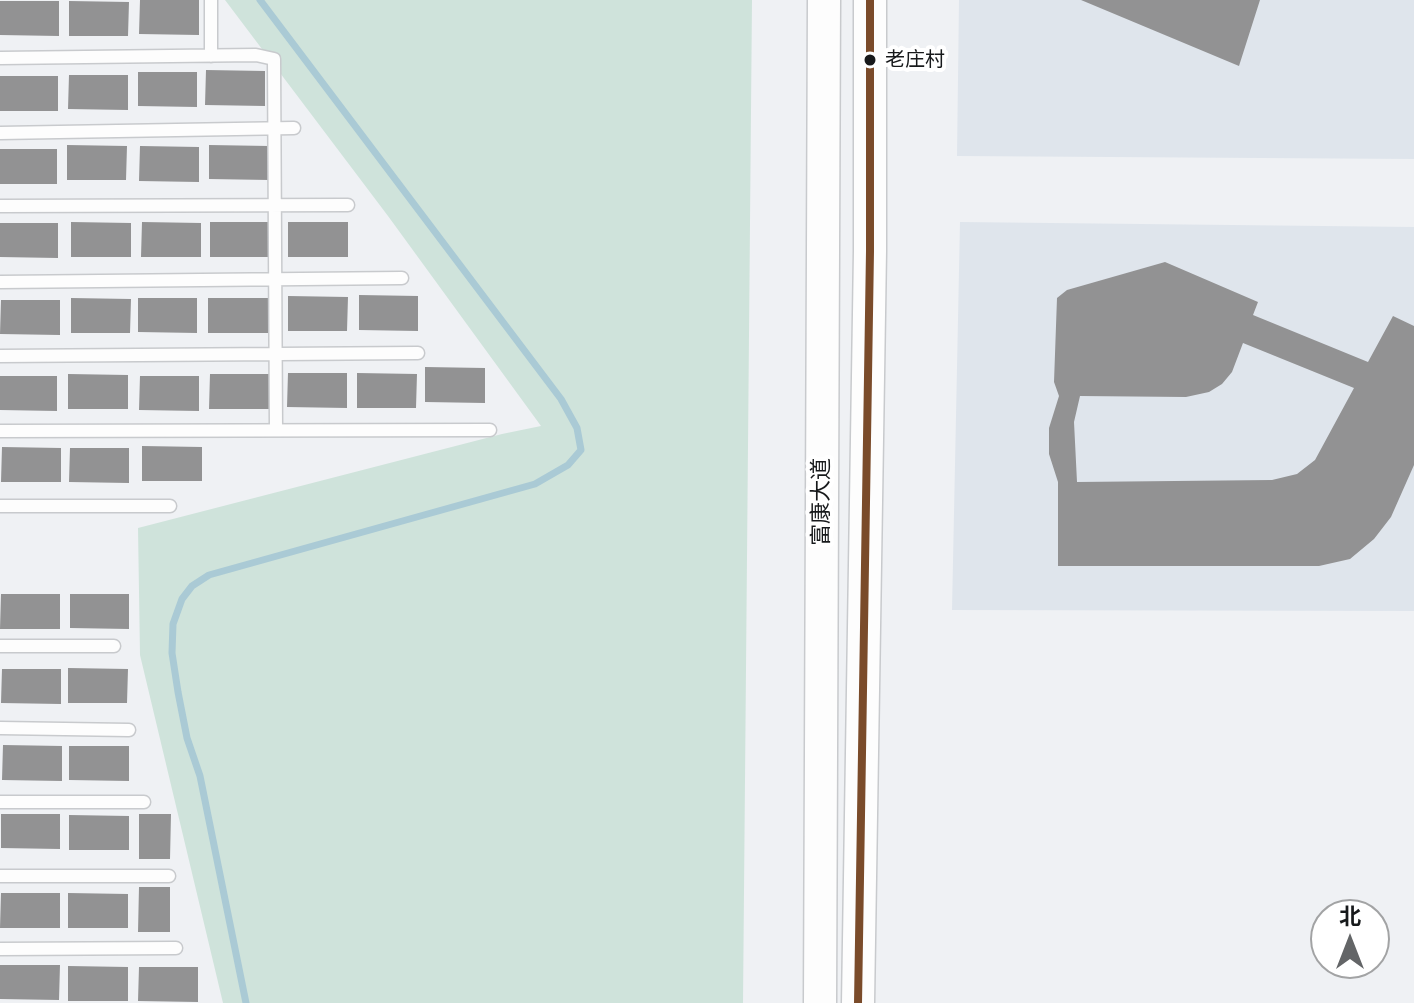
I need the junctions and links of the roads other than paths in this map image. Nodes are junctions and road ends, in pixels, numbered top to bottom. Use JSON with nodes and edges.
{"nodes":[{"id":1,"x":211,"y":0,"type":"edge"},
{"id":2,"x":824,"y":0,"type":"edge"},
{"id":3,"x":870,"y":0,"type":"edge"},
{"id":4,"x":211,"y":56,"type":"junction"},
{"id":5,"x":0,"y":58,"type":"edge"},
{"id":6,"x":823,"y":113,"type":"junction"},
{"id":7,"x":870,"y":113,"type":"junction"},
{"id":8,"x":274,"y":128,"type":"junction"},
{"id":9,"x":294,"y":128,"type":"dead end"},
{"id":10,"x":0,"y":133,"type":"edge"},
{"id":11,"x":275,"y":205,"type":"junction"},
{"id":12,"x":348,"y":205,"type":"dead end"},
{"id":13,"x":0,"y":206,"type":"edge"},
{"id":14,"x":402,"y":278,"type":"dead end"},
{"id":15,"x":275,"y":279,"type":"junction"},
{"id":16,"x":0,"y":282,"type":"edge"},
{"id":17,"x":823,"y":340,"type":"junction"},
{"id":18,"x":868,"y":341,"type":"junction"},
{"id":19,"x":418,"y":353,"type":"dead end"},
{"id":20,"x":275,"y":354,"type":"junction"},
{"id":21,"x":0,"y":356,"type":"edge"},
{"id":22,"x":276,"y":430,"type":"junction"},
{"id":23,"x":490,"y":430,"type":"dead end"},
{"id":24,"x":0,"y":431,"type":"edge"},
{"id":25,"x":0,"y":506,"type":"edge"},
{"id":26,"x":170,"y":506,"type":"dead end"},
{"id":27,"x":0,"y":646,"type":"edge"},
{"id":28,"x":114,"y":646,"type":"dead end"},
{"id":29,"x":0,"y":728,"type":"edge"},
{"id":30,"x":129,"y":730,"type":"dead end"},
{"id":31,"x":0,"y":802,"type":"edge"},
{"id":32,"x":144,"y":802,"type":"dead end"},
{"id":33,"x":0,"y":876,"type":"edge"},
{"id":34,"x":169,"y":876,"type":"dead end"},
{"id":35,"x":176,"y":948,"type":"dead end"},
{"id":36,"x":0,"y":949,"type":"edge"},
{"id":37,"x":820,"y":1003,"type":"edge"},
{"id":38,"x":858,"y":1003,"type":"edge"}],
"edges":[{"from":1,"to":4,"type":"lane"},
{"from":2,"to":6,"type":"street","name":"富康大道"},
{"from":3,"to":7,"type":"street","name":"富康大道"},
{"from":4,"to":5,"type":"lane"},
{"from":4,"to":8,"type":"lane"},
{"from":6,"to":7,"type":"street"},
{"from":6,"to":17,"type":"street","name":"富康大道"},
{"from":7,"to":18,"type":"street","name":"富康大道"},
{"from":8,"to":9,"type":"lane"},
{"from":8,"to":10,"type":"lane"},
{"from":8,"to":11,"type":"lane"},
{"from":11,"to":12,"type":"lane"},
{"from":11,"to":13,"type":"lane"},
{"from":11,"to":15,"type":"lane"},
{"from":14,"to":15,"type":"lane"},
{"from":15,"to":16,"type":"lane"},
{"from":15,"to":20,"type":"lane"},
{"from":17,"to":18,"type":"street"},
{"from":17,"to":37,"type":"street","name":"富康大道"},
{"from":18,"to":38,"type":"street","name":"富康大道"},
{"from":19,"to":20,"type":"lane"},
{"from":20,"to":21,"type":"lane"},
{"from":20,"to":22,"type":"lane"},
{"from":22,"to":23,"type":"lane"},
{"from":22,"to":24,"type":"lane"},
{"from":25,"to":26,"type":"lane"},
{"from":27,"to":28,"type":"lane"},
{"from":29,"to":30,"type":"lane"},
{"from":31,"to":32,"type":"lane"},
{"from":33,"to":34,"type":"lane"},
{"from":35,"to":36,"type":"lane"}]}
